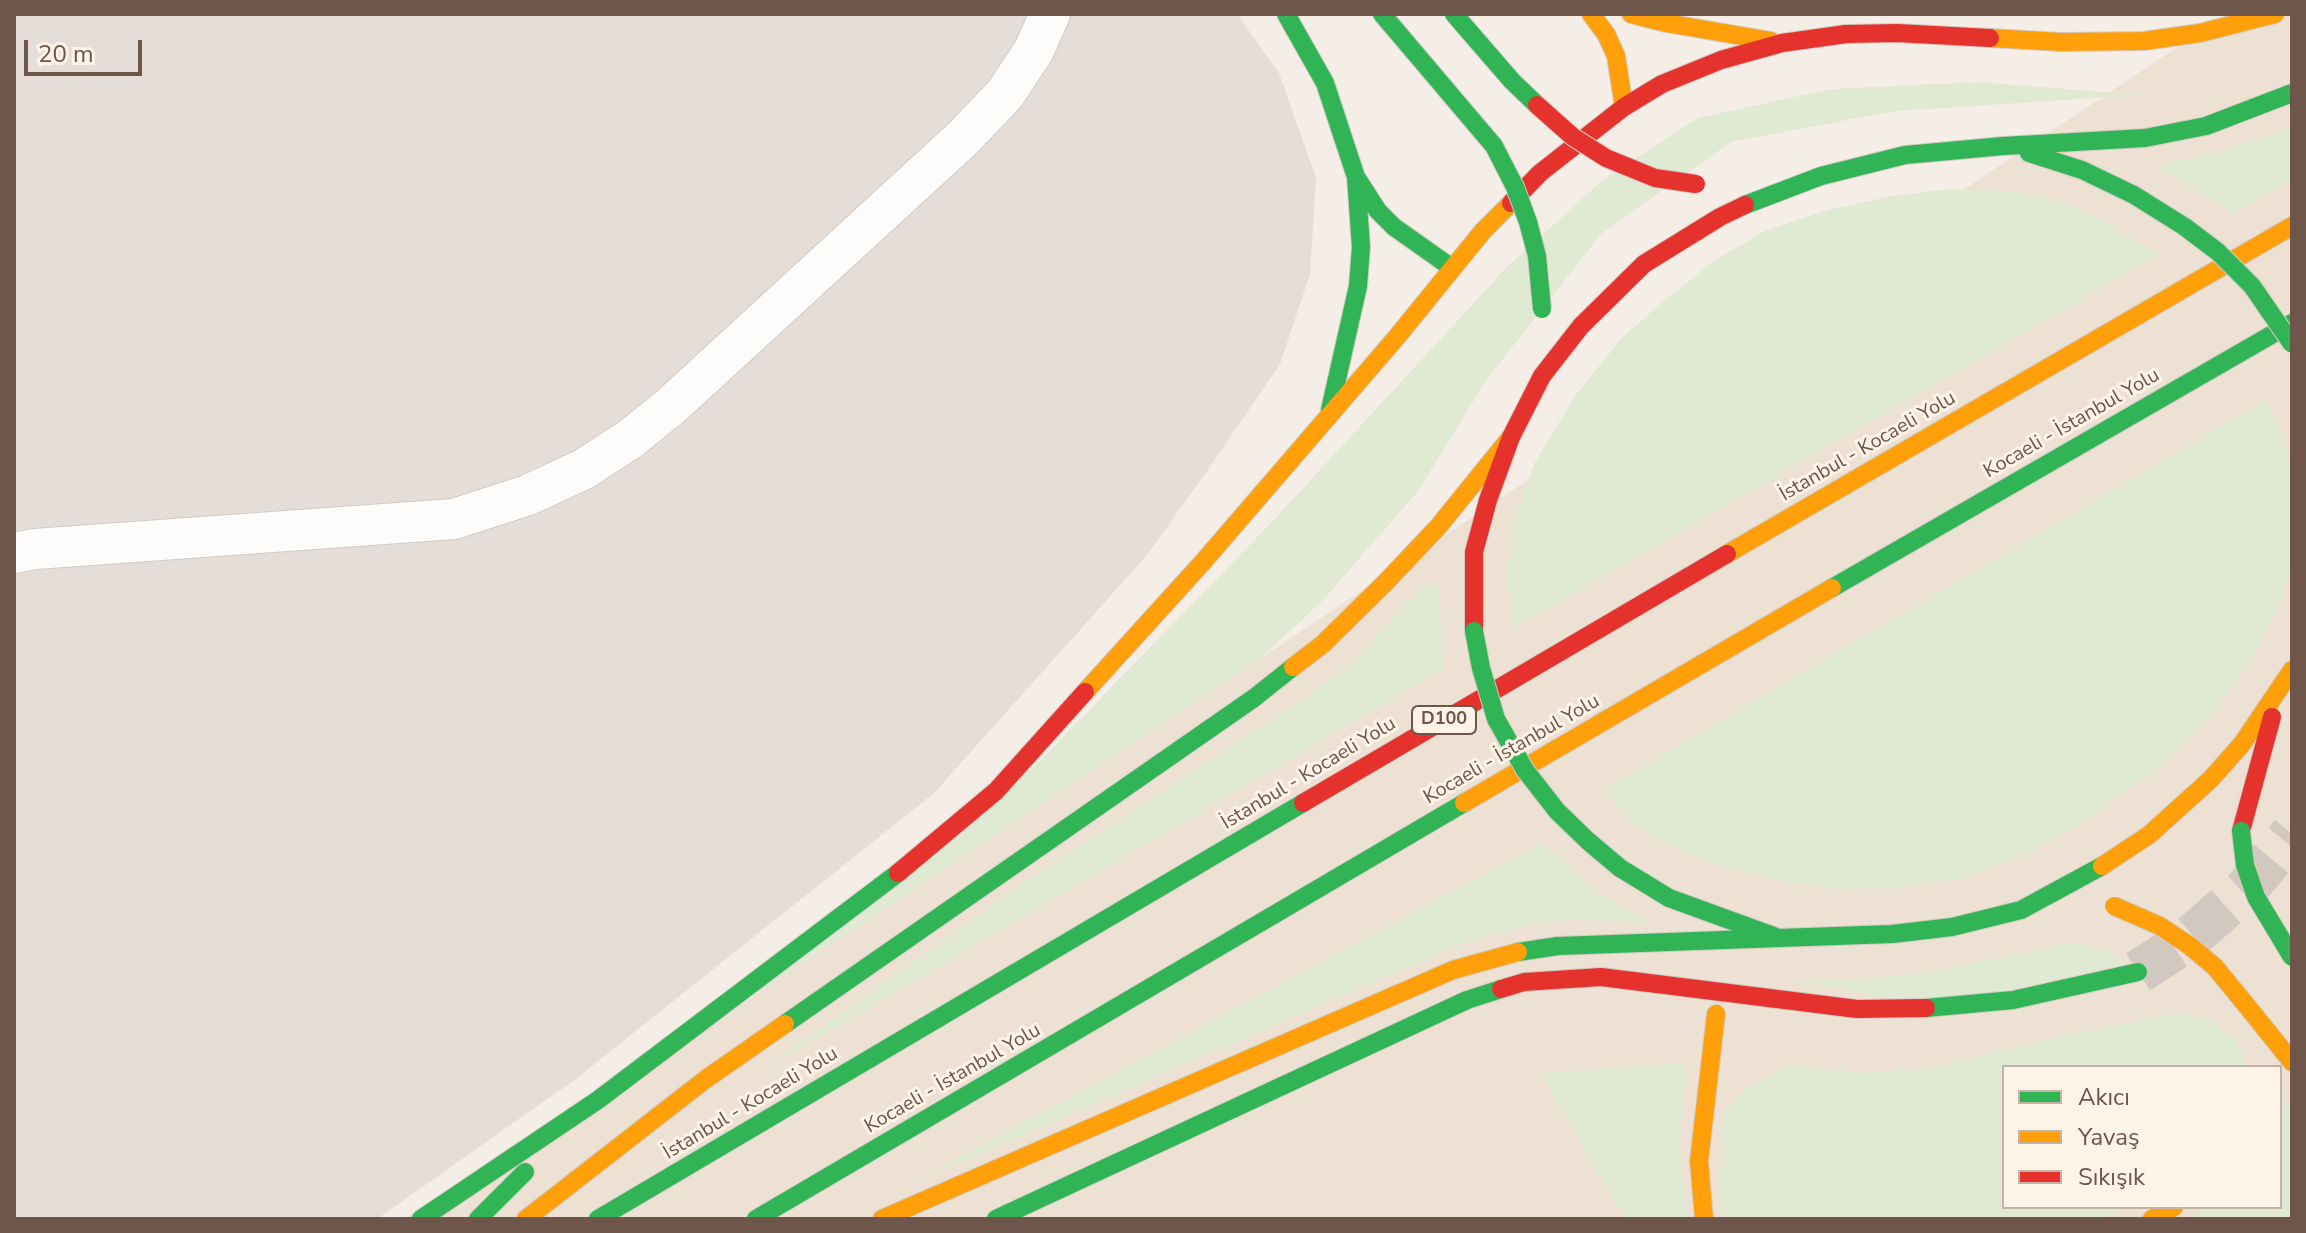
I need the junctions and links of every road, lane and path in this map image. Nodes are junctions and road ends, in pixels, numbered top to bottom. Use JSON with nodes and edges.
{"nodes":[{"id":1,"x":1050,"y":14,"type":"edge"},
{"id":2,"x":1286,"y":14,"type":"edge"},
{"id":3,"x":1382,"y":14,"type":"edge"},
{"id":4,"x":1454,"y":14,"type":"edge"},
{"id":5,"x":1591,"y":14,"type":"edge"},
{"id":6,"x":1631,"y":14,"type":"edge"},
{"id":7,"x":2275,"y":14,"type":"edge"},
{"id":8,"x":1782,"y":43,"type":"junction"},
{"id":9,"x":2292,"y":93,"type":"edge"},
{"id":10,"x":1624,"y":107,"type":"junction"},
{"id":11,"x":2003,"y":146,"type":"junction"},
{"id":12,"x":1821,"y":176,"type":"junction"},
{"id":13,"x":1356,"y":177,"type":"junction"},
{"id":14,"x":1759,"y":180,"type":"dead end"},
{"id":15,"x":1704,"y":183,"type":"dead end"},
{"id":16,"x":2292,"y":226,"type":"edge"},
{"id":17,"x":1452,"y":268,"type":"junction"},
{"id":18,"x":1542,"y":316,"type":"dead end"},
{"id":19,"x":2292,"y":323,"type":"edge"},
{"id":20,"x":2292,"y":344,"type":"edge"},
{"id":21,"x":1542,"y":349,"type":"dead end"},
{"id":22,"x":1542,"y":376,"type":"junction"},
{"id":23,"x":1329,"y":417,"type":"junction"},
{"id":24,"x":1511,"y":437,"type":"junction"},
{"id":25,"x":14,"y":553,"type":"edge"},
{"id":26,"x":2292,"y":670,"type":"edge"},
{"id":27,"x":2278,"y":692,"type":"junction"},
{"id":28,"x":2106,"y":907,"type":"dead end"},
{"id":29,"x":2068,"y":908,"type":"dead end"},
{"id":30,"x":2021,"y":910,"type":"junction"},
{"id":31,"x":1779,"y":938,"type":"junction"},
{"id":32,"x":2292,"y":957,"type":"edge"},
{"id":33,"x":2138,"y":972,"type":"tunnel mouth"},
{"id":34,"x":2156,"y":982,"type":"tunnel mouth"},
{"id":35,"x":2131,"y":993,"type":"dead end"},
{"id":36,"x":2251,"y":1011,"type":"junction"},
{"id":37,"x":1715,"y":1014,"type":"dead end"},
{"id":38,"x":2269,"y":1060,"type":"dead end"},
{"id":39,"x":2292,"y":1062,"type":"edge"},
{"id":40,"x":598,"y":1100,"type":"junction"},
{"id":41,"x":2170,"y":1209,"type":"edge"},
{"id":42,"x":421,"y":1219,"type":"edge"},
{"id":43,"x":478,"y":1219,"type":"edge"},
{"id":44,"x":526,"y":1219,"type":"edge"},
{"id":45,"x":598,"y":1219,"type":"edge"},
{"id":46,"x":756,"y":1219,"type":"edge"},
{"id":47,"x":882,"y":1219,"type":"edge"},
{"id":48,"x":996,"y":1219,"type":"edge"},
{"id":49,"x":1704,"y":1219,"type":"edge"},
{"id":50,"x":2152,"y":1219,"type":"edge"}],
"edges":[{"from":1,"to":25,"type":"street"},
{"from":2,"to":13,"type":"main road"},
{"from":3,"to":18,"type":"main road","bridge":true},
{"from":4,"to":15,"type":"main road","bridge":true},
{"from":5,"to":10,"type":"main road"},
{"from":6,"to":8,"type":"main road"},
{"from":7,"to":8,"type":"main road"},
{"from":8,"to":10,"type":"main road"},
{"from":9,"to":11,"type":"main road"},
{"from":10,"to":17,"type":"main road"},
{"from":11,"to":12,"type":"main road"},
{"from":11,"to":20,"type":"main road","bridge":true},
{"from":12,"to":14,"type":"main road"},
{"from":12,"to":22,"type":"main road"},
{"from":13,"to":17,"type":"main road"},
{"from":13,"to":23,"type":"main road"},
{"from":16,"to":45,"type":"main road","name":"İstanbul - Kocaeli Yolu","number":"D100"},
{"from":17,"to":23,"type":"main road"},
{"from":19,"to":46,"type":"main road","name":"Kocaeli - İstanbul Yolu"},
{"from":21,"to":22,"type":"main road"},
{"from":22,"to":24,"type":"main road"},
{"from":23,"to":40,"type":"main road"},
{"from":24,"to":31,"type":"main road","bridge":true},
{"from":24,"to":44,"type":"main road"},
{"from":26,"to":27,"type":"main road"},
{"from":27,"to":30,"type":"main road"},
{"from":27,"to":32,"type":"main road","bridge":true},
{"from":28,"to":36,"type":"main road","bridge":true},
{"from":29,"to":30,"type":"main road"},
{"from":30,"to":31,"type":"main road"},
{"from":31,"to":47,"type":"main road"},
{"from":33,"to":48,"type":"main road"},
{"from":34,"to":35,"type":"main road"},
{"from":36,"to":38,"type":"main road"},
{"from":36,"to":39,"type":"main road"},
{"from":37,"to":49,"type":"main road"},
{"from":40,"to":42,"type":"main road"},
{"from":40,"to":43,"type":"main road"},
{"from":41,"to":50,"type":"main road"}]}
